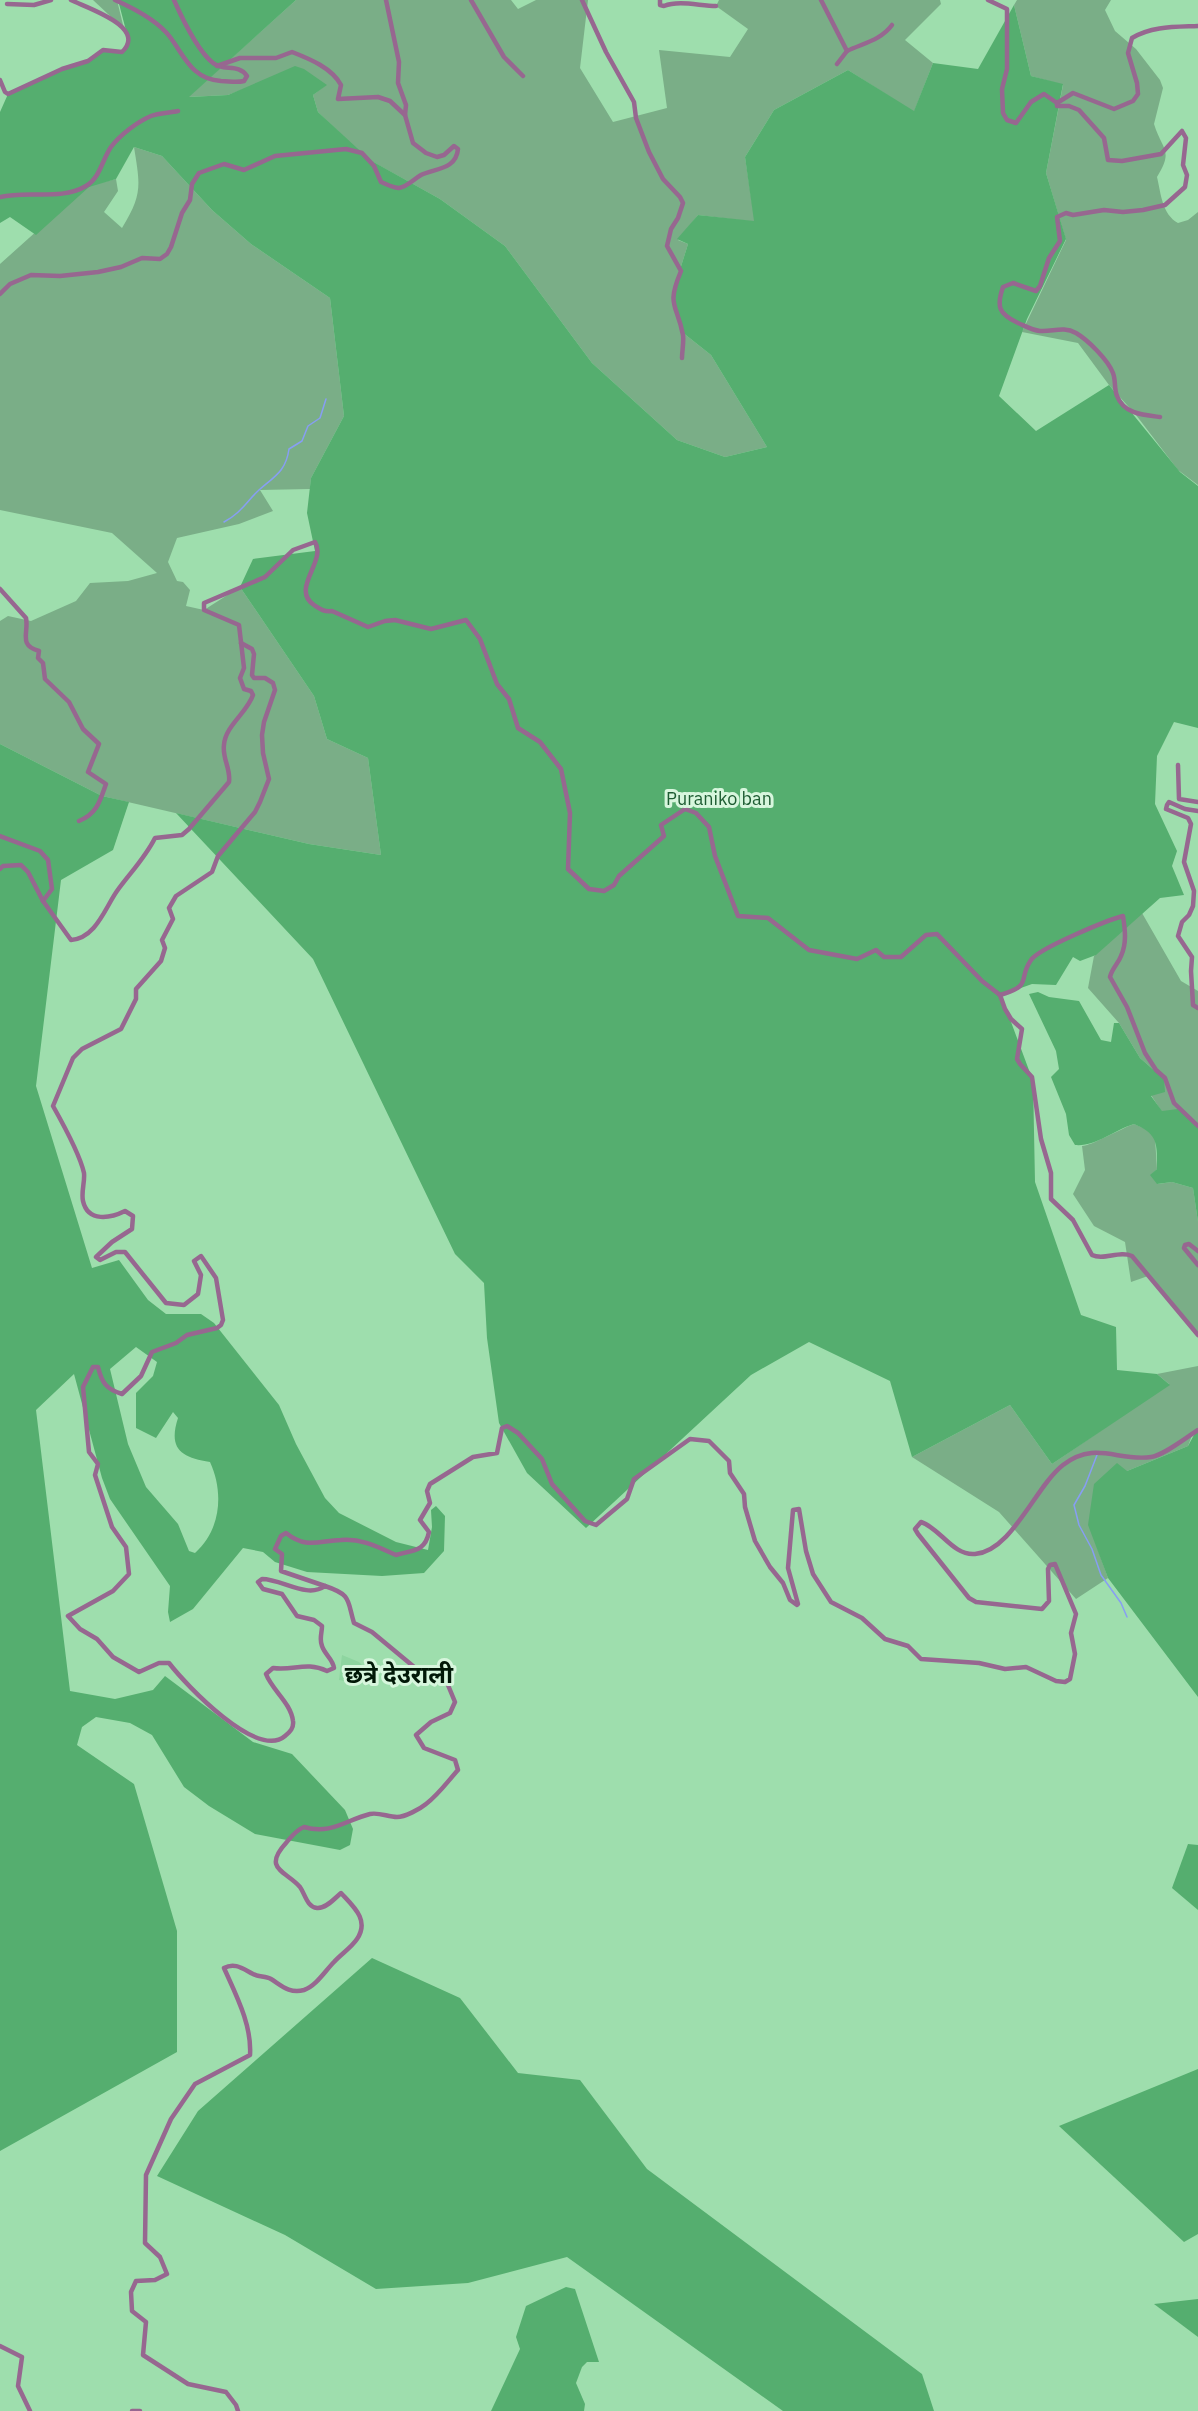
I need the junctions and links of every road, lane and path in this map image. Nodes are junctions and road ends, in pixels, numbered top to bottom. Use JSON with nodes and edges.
{"nodes":[{"id":1,"x":51,"y":0,"type":"edge"},
{"id":2,"x":72,"y":0,"type":"edge"},
{"id":3,"x":115,"y":0,"type":"edge"},
{"id":4,"x":174,"y":0,"type":"edge"},
{"id":5,"x":386,"y":0,"type":"edge"},
{"id":6,"x":471,"y":0,"type":"edge"},
{"id":7,"x":582,"y":0,"type":"edge"},
{"id":8,"x":660,"y":0,"type":"edge"},
{"id":9,"x":821,"y":0,"type":"edge"},
{"id":10,"x":988,"y":0,"type":"edge"},
{"id":11,"x":7,"y":4,"type":"dead end"},
{"id":12,"x":716,"y":6,"type":"dead end"},
{"id":13,"x":892,"y":25,"type":"dead end"},
{"id":14,"x":1198,"y":26,"type":"edge"},
{"id":15,"x":848,"y":51,"type":"junction"},
{"id":16,"x":837,"y":64,"type":"dead end"},
{"id":17,"x":218,"y":66,"type":"junction"},
{"id":18,"x":523,"y":76,"type":"dead end"},
{"id":19,"x":0,"y":80,"type":"edge"},
{"id":20,"x":1056,"y":103,"type":"junction"},
{"id":21,"x":178,"y":111,"type":"dead end"},
{"id":22,"x":405,"y":115,"type":"junction"},
{"id":23,"x":0,"y":197,"type":"edge"},
{"id":24,"x":0,"y":294,"type":"edge"},
{"id":25,"x":682,"y":358,"type":"dead end"},
{"id":26,"x":1160,"y":417,"type":"dead end"},
{"id":27,"x":0,"y":589,"type":"edge"},
{"id":28,"x":241,"y":643,"type":"junction"},
{"id":29,"x":1178,"y":765,"type":"dead end"},
{"id":30,"x":1198,"y":802,"type":"edge"},
{"id":31,"x":1198,"y":811,"type":"edge"},
{"id":32,"x":79,"y":821,"type":"dead end"},
{"id":33,"x":0,"y":836,"type":"edge"},
{"id":34,"x":0,"y":869,"type":"edge"},
{"id":35,"x":1196,"y":893,"type":"edge"},
{"id":36,"x":43,"y":901,"type":"junction"},
{"id":37,"x":1000,"y":995,"type":"junction"},
{"id":38,"x":1198,"y":1008,"type":"edge"},
{"id":39,"x":1198,"y":1125,"type":"edge"},
{"id":40,"x":1198,"y":1251,"type":"edge"},
{"id":41,"x":1198,"y":1265,"type":"edge"},
{"id":42,"x":1198,"y":1335,"type":"edge"},
{"id":43,"x":1198,"y":1430,"type":"edge"},
{"id":44,"x":325,"y":1586,"type":"junction"},
{"id":45,"x":0,"y":2346,"type":"edge"},
{"id":46,"x":30,"y":2411,"type":"edge"},
{"id":47,"x":132,"y":2411,"type":"edge"},
{"id":48,"x":140,"y":2411,"type":"edge"},
{"id":49,"x":238,"y":2411,"type":"edge"}],
"edges":[{"from":1,"to":11,"type":"street"},
{"from":2,"to":19,"type":"street"},
{"from":3,"to":17,"type":"street"},
{"from":4,"to":17,"type":"street"},
{"from":5,"to":22,"type":"street"},
{"from":6,"to":18,"type":"street"},
{"from":7,"to":25,"type":"street"},
{"from":8,"to":12,"type":"street"},
{"from":9,"to":15,"type":"street"},
{"from":10,"to":20,"type":"street"},
{"from":13,"to":15,"type":"street"},
{"from":14,"to":20,"type":"street"},
{"from":15,"to":16,"type":"street"},
{"from":17,"to":22,"type":"street"},
{"from":20,"to":26,"type":"street"},
{"from":21,"to":23,"type":"street"},
{"from":22,"to":24,"type":"street"},
{"from":27,"to":32,"type":"street"},
{"from":28,"to":36,"type":"street"},
{"from":28,"to":37,"type":"street"},
{"from":28,"to":44,"type":"street"},
{"from":29,"to":30,"type":"street"},
{"from":31,"to":35,"type":"street"},
{"from":33,"to":36,"type":"street"},
{"from":34,"to":36,"type":"street"},
{"from":35,"to":38,"type":"street"},
{"from":37,"to":39,"type":"street"},
{"from":37,"to":42,"type":"street"},
{"from":40,"to":41,"type":"street"},
{"from":43,"to":44,"type":"street"},
{"from":44,"to":49,"type":"street"},
{"from":45,"to":46,"type":"street"},
{"from":47,"to":48,"type":"street"}]}
